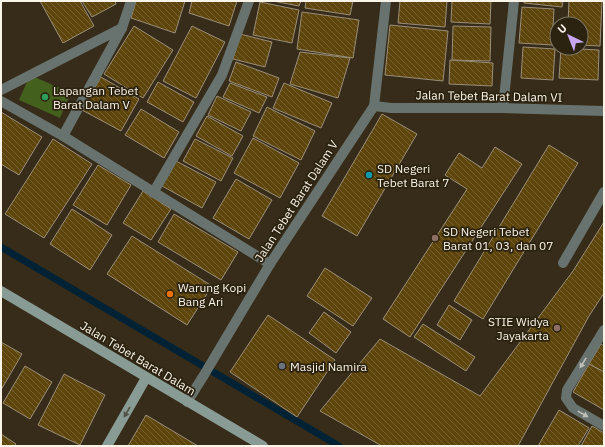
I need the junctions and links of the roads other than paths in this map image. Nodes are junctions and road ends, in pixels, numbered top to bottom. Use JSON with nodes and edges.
{"nodes":[{"id":1,"x":131,"y":1,"type":"edge"},
{"id":2,"x":250,"y":1,"type":"edge"},
{"id":3,"x":386,"y":1,"type":"edge"},
{"id":4,"x":514,"y":1,"type":"edge"},
{"id":5,"x":122,"y":28,"type":"junction"},
{"id":6,"x":1,"y":90,"type":"edge"},
{"id":7,"x":1,"y":102,"type":"edge"},
{"id":8,"x":374,"y":106,"type":"junction"},
{"id":9,"x":503,"y":108,"type":"junction"},
{"id":10,"x":604,"y":112,"type":"edge"},
{"id":11,"x":63,"y":136,"type":"junction"},
{"id":12,"x":604,"y":192,"type":"edge"},
{"id":13,"x":154,"y":193,"type":"junction"},
{"id":14,"x":270,"y":264,"type":"junction"},
{"id":15,"x":563,"y":264,"type":"dead end"},
{"id":16,"x":1,"y":292,"type":"edge"},
{"id":17,"x":604,"y":330,"type":"edge"},
{"id":18,"x":146,"y":378,"type":"junction"},
{"id":19,"x":187,"y":402,"type":"junction"},
{"id":20,"x":604,"y":426,"type":"edge"},
{"id":21,"x":107,"y":446,"type":"edge"},
{"id":22,"x":263,"y":446,"type":"edge"}],
"edges":[{"from":1,"to":5,"type":"street"},
{"from":2,"to":13,"type":"street"},
{"from":3,"to":8,"type":"street","name":"Jalan Tebet Barat Dalam V"},
{"from":4,"to":9,"type":"street"},
{"from":5,"to":6,"type":"street"},
{"from":5,"to":11,"type":"street"},
{"from":7,"to":11,"type":"street"},
{"from":8,"to":9,"type":"street","name":"Jalan Tebet Barat Dalam VI"},
{"from":8,"to":14,"type":"street","name":"Jalan Tebet Barat Dalam V"},
{"from":9,"to":10,"type":"street","name":"Jalan Tebet Barat Dalam VI"},
{"from":11,"to":13,"type":"street"},
{"from":12,"to":15,"type":"street"},
{"from":13,"to":14,"type":"street"},
{"from":14,"to":19,"type":"street","name":"Jalan Tebet Barat Dalam V"},
{"from":16,"to":18,"type":"street","name":"Jalan Tebet Barat Dalam"},
{"from":17,"to":20,"type":"street","one_way":true},
{"from":18,"to":19,"type":"street","name":"Jalan Tebet Barat Dalam"},
{"from":18,"to":21,"type":"street","one_way":true},
{"from":19,"to":22,"type":"street","name":"Jalan Tebet Barat Dalam"}]}
